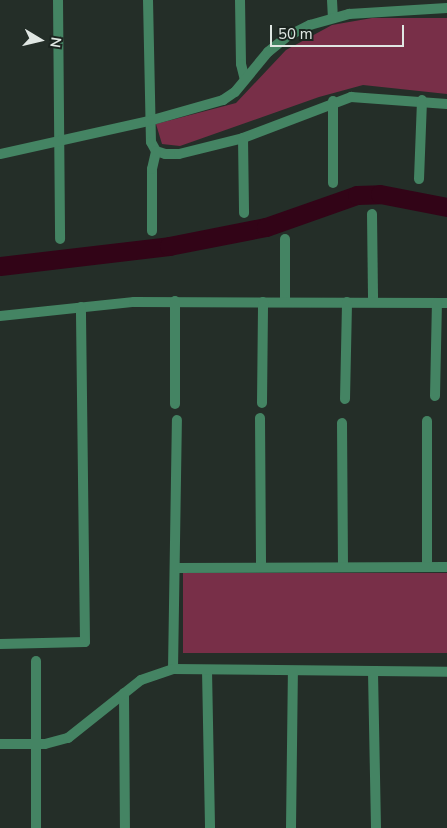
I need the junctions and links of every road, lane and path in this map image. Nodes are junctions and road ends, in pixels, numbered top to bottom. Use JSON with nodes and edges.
{"nodes":[{"id":1,"x":58,"y":0,"type":"edge"},
{"id":2,"x":148,"y":0,"type":"edge"},
{"id":3,"x":240,"y":0,"type":"edge"},
{"id":4,"x":332,"y":0,"type":"edge"},
{"id":5,"x":418,"y":4,"type":"edge"},
{"id":6,"x":447,"y":8,"type":"edge"},
{"id":7,"x":332,"y":18,"type":"junction"},
{"id":8,"x":245,"y":80,"type":"junction"},
{"id":9,"x":422,"y":100,"type":"junction"},
{"id":10,"x":333,"y":101,"type":"junction"},
{"id":11,"x":447,"y":104,"type":"edge"},
{"id":12,"x":149,"y":120,"type":"junction"},
{"id":13,"x":243,"y":138,"type":"junction"},
{"id":14,"x":60,"y":141,"type":"junction"},
{"id":15,"x":156,"y":151,"type":"junction"},
{"id":16,"x":0,"y":154,"type":"edge"},
{"id":17,"x":419,"y":179,"type":"dead end"},
{"id":18,"x":334,"y":183,"type":"dead end"},
{"id":19,"x":244,"y":213,"type":"dead end"},
{"id":20,"x":372,"y":214,"type":"dead end"},
{"id":21,"x":152,"y":231,"type":"dead end"},
{"id":22,"x":60,"y":238,"type":"dead end"},
{"id":23,"x":285,"y":239,"type":"dead end"},
{"id":24,"x":175,"y":301,"type":"junction"},
{"id":25,"x":263,"y":302,"type":"junction"},
{"id":26,"x":286,"y":302,"type":"junction"},
{"id":27,"x":347,"y":302,"type":"junction"},
{"id":28,"x":373,"y":302,"type":"junction"},
{"id":29,"x":442,"y":303,"type":"edge"},
{"id":30,"x":81,"y":308,"type":"junction"},
{"id":31,"x":0,"y":316,"type":"edge"},
{"id":32,"x":436,"y":396,"type":"dead end"},
{"id":33,"x":345,"y":399,"type":"dead end"},
{"id":34,"x":262,"y":403,"type":"dead end"},
{"id":35,"x":175,"y":404,"type":"dead end"},
{"id":36,"x":260,"y":418,"type":"dead end"},
{"id":37,"x":177,"y":420,"type":"dead end"},
{"id":38,"x":427,"y":421,"type":"dead end"},
{"id":39,"x":342,"y":423,"type":"dead end"},
{"id":40,"x":343,"y":565,"type":"junction"},
{"id":41,"x":260,"y":566,"type":"junction"},
{"id":42,"x":426,"y":566,"type":"junction"},
{"id":43,"x":447,"y":567,"type":"edge"},
{"id":44,"x":176,"y":568,"type":"junction"},
{"id":45,"x":0,"y":644,"type":"edge"},
{"id":46,"x":36,"y":661,"type":"dead end"},
{"id":47,"x":173,"y":669,"type":"junction"},
{"id":48,"x":208,"y":670,"type":"junction"},
{"id":49,"x":293,"y":671,"type":"junction"},
{"id":50,"x":373,"y":672,"type":"junction"},
{"id":51,"x":447,"y":672,"type":"edge"},
{"id":52,"x":124,"y":694,"type":"junction"},
{"id":53,"x":0,"y":744,"type":"edge"},
{"id":54,"x":36,"y":744,"type":"junction"},
{"id":55,"x":36,"y":828,"type":"edge"},
{"id":56,"x":124,"y":828,"type":"edge"},
{"id":57,"x":210,"y":828,"type":"edge"},
{"id":58,"x":291,"y":828,"type":"edge"},
{"id":59,"x":376,"y":828,"type":"edge"}],
"edges":[{"from":1,"to":14,"type":"street"},
{"from":2,"to":12,"type":"street"},
{"from":3,"to":8,"type":"street"},
{"from":4,"to":7,"type":"street"},
{"from":5,"to":6,"type":"street"},
{"from":5,"to":7,"type":"street"},
{"from":7,"to":8,"type":"street"},
{"from":8,"to":12,"type":"street"},
{"from":9,"to":10,"type":"street"},
{"from":9,"to":11,"type":"street"},
{"from":9,"to":17,"type":"street"},
{"from":10,"to":13,"type":"street"},
{"from":10,"to":18,"type":"street"},
{"from":12,"to":14,"type":"street"},
{"from":12,"to":15,"type":"street"},
{"from":13,"to":15,"type":"street"},
{"from":13,"to":19,"type":"street"},
{"from":14,"to":16,"type":"street"},
{"from":14,"to":22,"type":"street"},
{"from":15,"to":21,"type":"street"},
{"from":20,"to":28,"type":"street"},
{"from":23,"to":26,"type":"street"},
{"from":24,"to":25,"type":"street"},
{"from":24,"to":30,"type":"street"},
{"from":24,"to":35,"type":"street"},
{"from":25,"to":26,"type":"street"},
{"from":25,"to":34,"type":"street"},
{"from":26,"to":27,"type":"street"},
{"from":27,"to":28,"type":"street"},
{"from":27,"to":33,"type":"street"},
{"from":28,"to":29,"type":"street"},
{"from":29,"to":32,"type":"street"},
{"from":30,"to":31,"type":"street"},
{"from":30,"to":45,"type":"street"},
{"from":36,"to":41,"type":"street"},
{"from":37,"to":44,"type":"street"},
{"from":38,"to":42,"type":"street"},
{"from":39,"to":40,"type":"street"},
{"from":40,"to":41,"type":"street"},
{"from":40,"to":42,"type":"street"},
{"from":41,"to":44,"type":"street"},
{"from":42,"to":43,"type":"street"},
{"from":44,"to":47,"type":"street"},
{"from":46,"to":54,"type":"street"},
{"from":47,"to":48,"type":"street"},
{"from":47,"to":52,"type":"street"},
{"from":48,"to":49,"type":"street"},
{"from":48,"to":57,"type":"street"},
{"from":49,"to":50,"type":"street"},
{"from":49,"to":58,"type":"street"},
{"from":50,"to":51,"type":"street"},
{"from":50,"to":59,"type":"street"},
{"from":52,"to":54,"type":"street"},
{"from":52,"to":56,"type":"street"},
{"from":53,"to":54,"type":"street"},
{"from":54,"to":55,"type":"street"}]}
